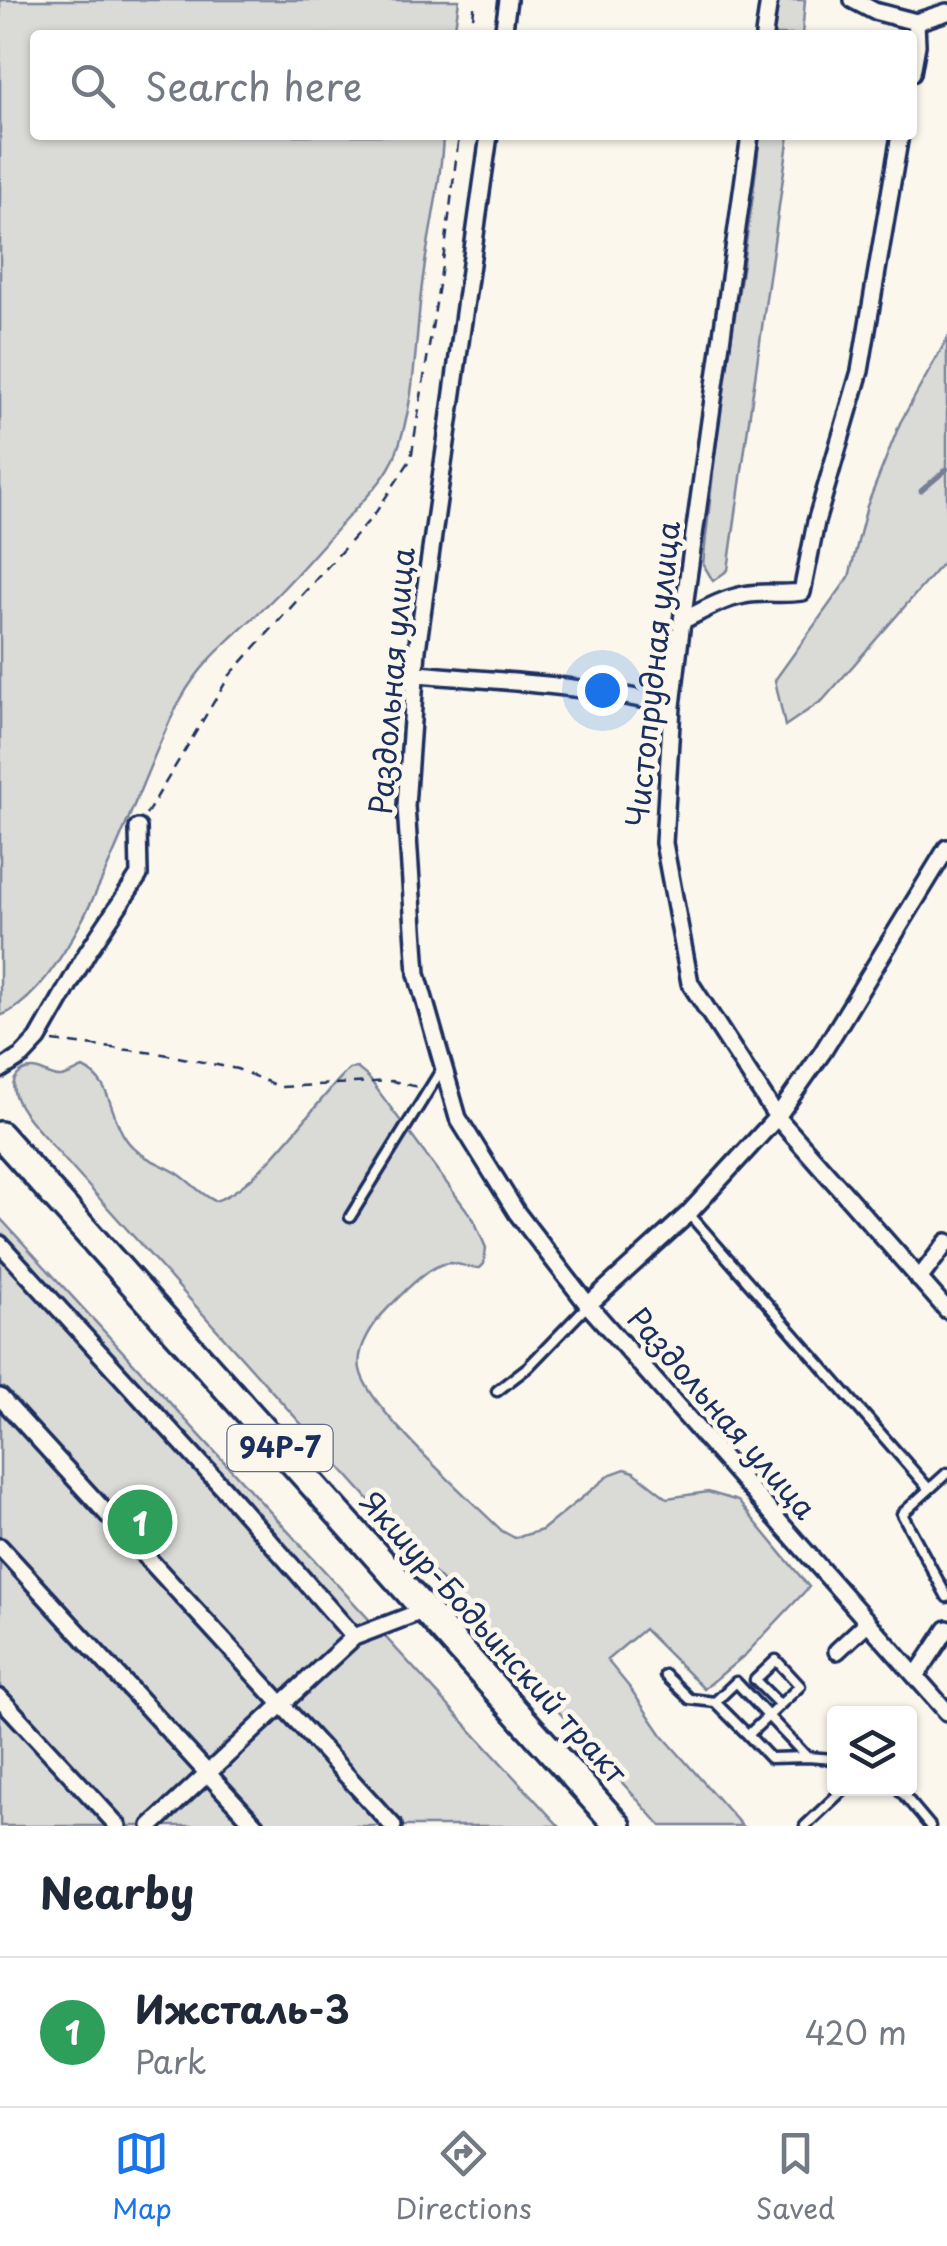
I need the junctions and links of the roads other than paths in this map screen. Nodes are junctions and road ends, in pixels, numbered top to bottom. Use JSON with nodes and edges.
{"nodes":[{"id":1,"x":508,"y":0,"type":"edge"},
{"id":2,"x":769,"y":0,"type":"edge"},
{"id":3,"x":853,"y":0,"type":"edge"},
{"id":4,"x":947,"y":12,"type":"edge"},
{"id":5,"x":916,"y":22,"type":"junction"},
{"id":6,"x":504,"y":30,"type":"edge"},
{"id":7,"x":765,"y":30,"type":"edge"},
{"id":8,"x":916,"y":30,"type":"edge"},
{"id":9,"x":488,"y":140,"type":"edge"},
{"id":10,"x":749,"y":140,"type":"edge"},
{"id":11,"x":899,"y":140,"type":"edge"},
{"id":12,"x":682,"y":621,"type":"junction"},
{"id":13,"x":416,"y":674,"type":"junction"},
{"id":14,"x":672,"y":706,"type":"junction"},
{"id":15,"x":138,"y":828,"type":"road end"},
{"id":16,"x":947,"y":848,"type":"edge"},
{"id":17,"x":443,"y":1067,"type":"junction"},
{"id":18,"x":0,"y":1070,"type":"edge"},
{"id":19,"x":778,"y":1116,"type":"junction"},
{"id":20,"x":0,"y":1135,"type":"edge"},
{"id":21,"x":688,"y":1214,"type":"junction"},
{"id":22,"x":350,"y":1217,"type":"dead end"},
{"id":23,"x":947,"y":1242,"type":"edge"},
{"id":24,"x":0,"y":1244,"type":"edge"},
{"id":25,"x":919,"y":1279,"type":"junction"},
{"id":26,"x":588,"y":1305,"type":"junction"},
{"id":27,"x":947,"y":1310,"type":"edge"},
{"id":28,"x":496,"y":1390,"type":"dead end"},
{"id":29,"x":0,"y":1396,"type":"edge"},
{"id":30,"x":947,"y":1472,"type":"edge"},
{"id":31,"x":930,"y":1489,"type":"junction"},
{"id":32,"x":0,"y":1547,"type":"edge"},
{"id":33,"x":947,"y":1597,"type":"edge"},
{"id":34,"x":425,"y":1610,"type":"junction"},
{"id":35,"x":868,"y":1622,"type":"junction"},
{"id":36,"x":947,"y":1629,"type":"edge"},
{"id":37,"x":354,"y":1636,"type":"junction"},
{"id":38,"x":837,"y":1651,"type":"dead end"},
{"id":39,"x":664,"y":1675,"type":"dead end"},
{"id":40,"x":916,"y":1676,"type":"junction"},
{"id":41,"x":0,"y":1698,"type":"edge"},
{"id":42,"x":715,"y":1702,"type":"junction"},
{"id":43,"x":780,"y":1705,"type":"junction"},
{"id":44,"x":282,"y":1706,"type":"junction"},
{"id":45,"x":947,"y":1712,"type":"edge"},
{"id":46,"x":768,"y":1716,"type":"junction"},
{"id":47,"x":748,"y":1736,"type":"junction"},
{"id":48,"x":807,"y":1757,"type":"junction"},
{"id":49,"x":827,"y":1758,"type":"edge"},
{"id":50,"x":208,"y":1774,"type":"junction"},
{"id":51,"x":837,"y":1796,"type":"edge"},
{"id":52,"x":905,"y":1796,"type":"edge"},
{"id":53,"x":118,"y":1826,"type":"edge"},
{"id":54,"x":152,"y":1826,"type":"edge"},
{"id":55,"x":256,"y":1826,"type":"edge"},
{"id":56,"x":394,"y":1826,"type":"edge"},
{"id":57,"x":618,"y":1826,"type":"edge"},
{"id":58,"x":805,"y":1826,"type":"edge"},
{"id":59,"x":930,"y":1826,"type":"edge"}],
"edges":[{"from":1,"to":6,"type":"street"},
{"from":2,"to":7,"type":"street"},
{"from":3,"to":5,"type":"street"},
{"from":4,"to":5,"type":"street"},
{"from":5,"to":8,"type":"street"},
{"from":9,"to":13,"type":"street","name":"Раздольная улица"},
{"from":10,"to":12,"type":"street","name":"Чистопрудная улица"},
{"from":11,"to":12,"type":"street"},
{"from":12,"to":14,"type":"street","name":"Чистопрудная улица"},
{"from":13,"to":14,"type":"street"},
{"from":13,"to":17,"type":"street","name":"Раздольная улица"},
{"from":14,"to":19,"type":"street","name":"Чистопрудная улица"},
{"from":15,"to":18,"type":"street"},
{"from":16,"to":19,"type":"street"},
{"from":17,"to":22,"type":"lane"},
{"from":17,"to":26,"type":"street","name":"Раздольная улица"},
{"from":19,"to":21,"type":"street"},
{"from":19,"to":25,"type":"street","name":"Чистопрудная улица"},
{"from":20,"to":34,"type":"main road","name":"Якшур-Бодьинский тракт","number":"94Р-7"},
{"from":21,"to":26,"type":"street"},
{"from":21,"to":31,"type":"lane"},
{"from":23,"to":25,"type":"street"},
{"from":24,"to":37,"type":"street"},
{"from":25,"to":27,"type":"street","name":"Чистопрудная улица"},
{"from":26,"to":28,"type":"lane"},
{"from":26,"to":35,"type":"street","name":"Раздольная улица"},
{"from":29,"to":44,"type":"street"},
{"from":30,"to":31,"type":"lane"},
{"from":31,"to":33,"type":"lane"},
{"from":32,"to":50,"type":"street"},
{"from":34,"to":37,"type":"street"},
{"from":34,"to":57,"type":"main road","name":"Якшур-Бодьинский тракт","number":"94Р-7"},
{"from":35,"to":38,"type":"street"},
{"from":35,"to":40,"type":"street","name":"Раздольная улица"},
{"from":36,"to":40,"type":"street"},
{"from":37,"to":44,"type":"street"},
{"from":39,"to":42,"type":"lane"},
{"from":40,"to":45,"type":"street","name":"Раздольная улица"},
{"from":41,"to":53,"type":"street"},
{"from":42,"to":46,"type":"lane"},
{"from":42,"to":47,"type":"lane"},
{"from":43,"to":43,"type":"lane"},
{"from":43,"to":46,"type":"lane"},
{"from":44,"to":50,"type":"street"},
{"from":44,"to":56,"type":"street"},
{"from":46,"to":47,"type":"lane"},
{"from":46,"to":48,"type":"lane"},
{"from":47,"to":48,"type":"lane"},
{"from":48,"to":49,"type":"lane"},
{"from":50,"to":54,"type":"street"},
{"from":50,"to":55,"type":"street"},
{"from":51,"to":58,"type":"lane"},
{"from":52,"to":59,"type":"lane"}]}
